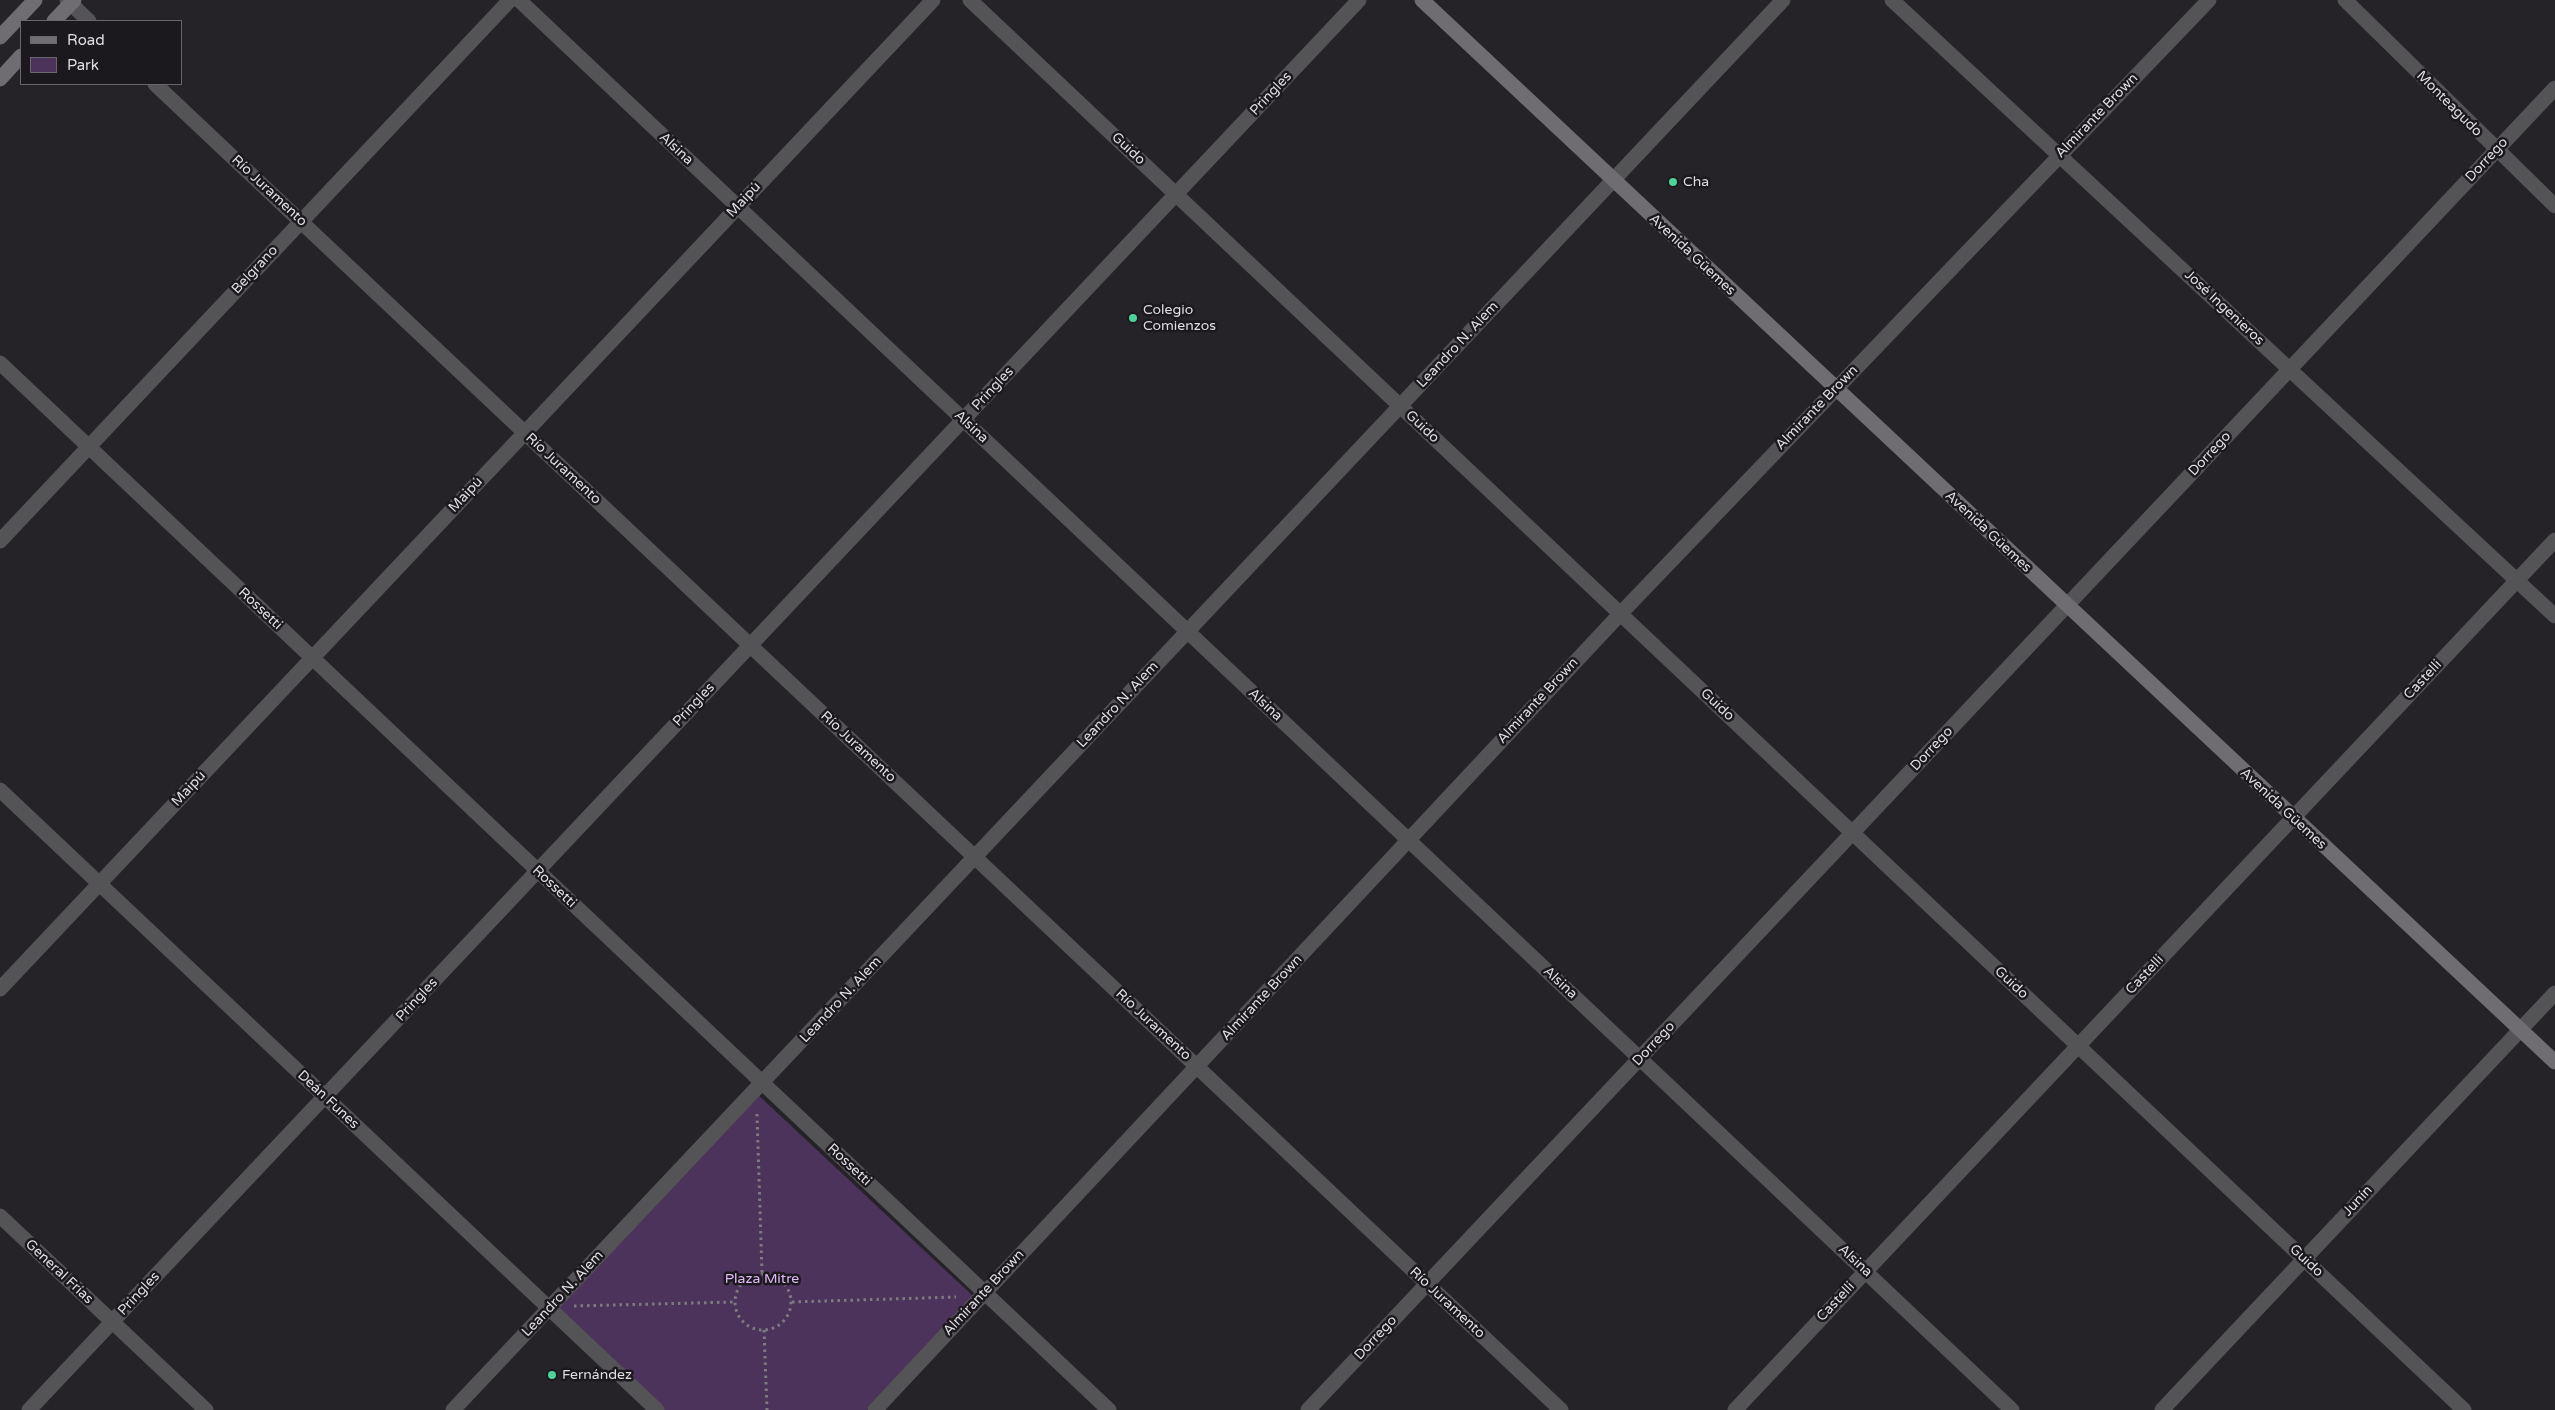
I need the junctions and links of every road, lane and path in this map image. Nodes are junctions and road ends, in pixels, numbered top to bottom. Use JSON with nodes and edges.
{"nodes":[{"id":1,"x":34,"y":0,"type":"edge"},
{"id":2,"x":510,"y":0,"type":"edge"},
{"id":3,"x":519,"y":0,"type":"edge"},
{"id":4,"x":933,"y":0,"type":"edge"},
{"id":5,"x":970,"y":0,"type":"edge"},
{"id":6,"x":1359,"y":0,"type":"edge"},
{"id":7,"x":1422,"y":0,"type":"edge"},
{"id":8,"x":1783,"y":0,"type":"edge"},
{"id":9,"x":1892,"y":0,"type":"edge"},
{"id":10,"x":2209,"y":0,"type":"edge"},
{"id":11,"x":2345,"y":0,"type":"edge"},
{"id":12,"x":70,"y":1,"type":"edge"},
{"id":13,"x":55,"y":20,"type":"edge"},
{"id":14,"x":88,"y":20,"type":"edge"},
{"id":15,"x":0,"y":37,"type":"edge"},
{"id":16,"x":20,"y":57,"type":"edge"},
{"id":17,"x":0,"y":79,"type":"edge"},
{"id":18,"x":156,"y":85,"type":"edge"},
{"id":19,"x":2555,"y":88,"type":"edge"},
{"id":20,"x":2496,"y":151,"type":"junction"},
{"id":21,"x":2059,"y":155,"type":"junction"},
{"id":22,"x":1613,"y":180,"type":"junction"},
{"id":23,"x":1176,"y":194,"type":"junction"},
{"id":24,"x":2555,"y":206,"type":"edge"},
{"id":25,"x":738,"y":207,"type":"junction"},
{"id":26,"x":301,"y":222,"type":"junction"},
{"id":27,"x":0,"y":363,"type":"edge"},
{"id":28,"x":2290,"y":370,"type":"junction"},
{"id":29,"x":1835,"y":388,"type":"junction"},
{"id":30,"x":1400,"y":406,"type":"junction"},
{"id":31,"x":963,"y":420,"type":"junction"},
{"id":32,"x":525,"y":433,"type":"junction"},
{"id":33,"x":89,"y":447,"type":"junction"},
{"id":34,"x":2555,"y":540,"type":"edge"},
{"id":35,"x":0,"y":541,"type":"edge"},
{"id":36,"x":2517,"y":581,"type":"junction"},
{"id":37,"x":2066,"y":606,"type":"junction"},
{"id":38,"x":1620,"y":614,"type":"junction"},
{"id":39,"x":2555,"y":616,"type":"edge"},
{"id":40,"x":1188,"y":632,"type":"junction"},
{"id":41,"x":750,"y":646,"type":"junction"},
{"id":42,"x":312,"y":658,"type":"junction"},
{"id":43,"x":0,"y":790,"type":"edge"},
{"id":44,"x":2293,"y":818,"type":"junction"},
{"id":45,"x":1853,"y":833,"type":"junction"},
{"id":46,"x":1408,"y":841,"type":"junction"},
{"id":47,"x":975,"y":857,"type":"junction"},
{"id":48,"x":538,"y":871,"type":"junction"},
{"id":49,"x":100,"y":884,"type":"junction"},
{"id":50,"x":0,"y":989,"type":"edge"},
{"id":51,"x":2555,"y":993,"type":"edge"},
{"id":52,"x":2520,"y":1030,"type":"junction"},
{"id":53,"x":2078,"y":1046,"type":"junction"},
{"id":54,"x":1640,"y":1059,"type":"junction"},
{"id":55,"x":2555,"y":1062,"type":"edge"},
{"id":56,"x":1197,"y":1067,"type":"junction"},
{"id":57,"x":762,"y":1083,"type":"junction"},
{"id":58,"x":325,"y":1097,"type":"junction"},
{"id":59,"x":757,"y":1108,"type":"dead end"},
{"id":60,"x":0,"y":1216,"type":"edge"},
{"id":61,"x":2304,"y":1259,"type":"junction"},
{"id":62,"x":1865,"y":1271,"type":"junction"},
{"id":63,"x":762,"y":1273,"type":"junction"},
{"id":64,"x":1427,"y":1284,"type":"junction"},
{"id":65,"x":984,"y":1292,"type":"junction"},
{"id":66,"x":958,"y":1296,"type":"dead end"},
{"id":67,"x":734,"y":1302,"type":"junction"},
{"id":68,"x":792,"y":1302,"type":"junction"},
{"id":69,"x":568,"y":1306,"type":"dead end"},
{"id":70,"x":549,"y":1308,"type":"junction"},
{"id":71,"x":112,"y":1322,"type":"junction"},
{"id":72,"x":764,"y":1330,"type":"junction"},
{"id":73,"x":30,"y":1410,"type":"edge"},
{"id":74,"x":206,"y":1410,"type":"edge"},
{"id":75,"x":454,"y":1410,"type":"edge"},
{"id":76,"x":657,"y":1410,"type":"edge"},
{"id":77,"x":767,"y":1410,"type":"edge"},
{"id":78,"x":875,"y":1410,"type":"edge"},
{"id":79,"x":1109,"y":1410,"type":"edge"},
{"id":80,"x":1308,"y":1410,"type":"edge"},
{"id":81,"x":1561,"y":1410,"type":"edge"},
{"id":82,"x":1735,"y":1410,"type":"edge"},
{"id":83,"x":2012,"y":1410,"type":"edge"},
{"id":84,"x":2162,"y":1410,"type":"edge"},
{"id":85,"x":2464,"y":1410,"type":"edge"}],
"edges":[{"from":1,"to":15,"type":"main road"},
{"from":2,"to":26,"type":"street","name":"Belgrano"},
{"from":3,"to":25,"type":"street","name":"Alsina"},
{"from":4,"to":25,"type":"street","name":"Maipú"},
{"from":5,"to":23,"type":"street","name":"Guido"},
{"from":6,"to":23,"type":"street","name":"Pringles"},
{"from":7,"to":22,"type":"main road","name":"Avenida Güemes"},
{"from":8,"to":22,"type":"street","name":"Leandro N. Alem"},
{"from":9,"to":21,"type":"street","name":"José Ingenieros"},
{"from":10,"to":21,"type":"street","name":"Almirante Brown"},
{"from":11,"to":20,"type":"street","name":"Monteagudo"},
{"from":12,"to":13,"type":"main road"},
{"from":12,"to":14,"type":"street"},
{"from":16,"to":17,"type":"main road"},
{"from":18,"to":26,"type":"street","name":"Río Juramento"},
{"from":19,"to":20,"type":"street","name":"Dorrego"},
{"from":20,"to":24,"type":"street","name":"Monteagudo"},
{"from":20,"to":28,"type":"street","name":"Dorrego"},
{"from":21,"to":28,"type":"street","name":"José Ingenieros"},
{"from":21,"to":29,"type":"street","name":"Almirante Brown"},
{"from":22,"to":29,"type":"main road","name":"Avenida Güemes"},
{"from":22,"to":30,"type":"street","name":"Leandro N. Alem"},
{"from":23,"to":30,"type":"street","name":"Guido"},
{"from":23,"to":31,"type":"street","name":"Pringles"},
{"from":25,"to":31,"type":"street","name":"Alsina"},
{"from":25,"to":32,"type":"street","name":"Maipú"},
{"from":26,"to":32,"type":"street","name":"Río Juramento"},
{"from":26,"to":33,"type":"street","name":"Belgrano"},
{"from":27,"to":33,"type":"street","name":"Rossetti"},
{"from":28,"to":36,"type":"street","name":"José Ingenieros"},
{"from":28,"to":37,"type":"street","name":"Dorrego"},
{"from":29,"to":37,"type":"main road","name":"Avenida Güemes"},
{"from":29,"to":38,"type":"street","name":"Almirante Brown"},
{"from":30,"to":38,"type":"street","name":"Guido"},
{"from":30,"to":40,"type":"street","name":"Leandro N. Alem"},
{"from":31,"to":40,"type":"street","name":"Alsina"},
{"from":31,"to":41,"type":"street","name":"Pringles"},
{"from":32,"to":41,"type":"street","name":"Río Juramento"},
{"from":32,"to":42,"type":"street","name":"Maipú"},
{"from":33,"to":35,"type":"street","name":"Belgrano"},
{"from":33,"to":42,"type":"street","name":"Rossetti"},
{"from":34,"to":36,"type":"street","name":"Castelli"},
{"from":36,"to":39,"type":"street","name":"José Ingenieros"},
{"from":36,"to":44,"type":"street","name":"Castelli"},
{"from":37,"to":44,"type":"main road","name":"Avenida Güemes"},
{"from":37,"to":45,"type":"street","name":"Dorrego"},
{"from":38,"to":45,"type":"street","name":"Guido"},
{"from":38,"to":46,"type":"street","name":"Almirante Brown"},
{"from":40,"to":46,"type":"street","name":"Alsina"},
{"from":40,"to":47,"type":"street","name":"Leandro N. Alem"},
{"from":41,"to":47,"type":"street","name":"Río Juramento"},
{"from":41,"to":48,"type":"street","name":"Pringles"},
{"from":42,"to":48,"type":"street","name":"Rossetti"},
{"from":42,"to":49,"type":"street","name":"Maipú"},
{"from":43,"to":49,"type":"street","name":"Deán Funes"},
{"from":44,"to":52,"type":"main road","name":"Avenida Güemes"},
{"from":44,"to":53,"type":"street","name":"Castelli"},
{"from":45,"to":53,"type":"street","name":"Guido"},
{"from":45,"to":54,"type":"street","name":"Dorrego"},
{"from":46,"to":54,"type":"street","name":"Alsina"},
{"from":46,"to":56,"type":"street","name":"Almirante Brown"},
{"from":47,"to":56,"type":"street","name":"Río Juramento"},
{"from":47,"to":57,"type":"street","name":"Leandro N. Alem"},
{"from":48,"to":57,"type":"street","name":"Rossetti"},
{"from":48,"to":58,"type":"street","name":"Pringles"},
{"from":49,"to":50,"type":"street","name":"Maipú"},
{"from":49,"to":58,"type":"street","name":"Deán Funes"},
{"from":51,"to":52,"type":"street","name":"Junín"},
{"from":52,"to":55,"type":"main road","name":"Avenida Güemes"},
{"from":52,"to":61,"type":"street","name":"Junín"},
{"from":53,"to":61,"type":"street","name":"Guido"},
{"from":53,"to":62,"type":"street","name":"Castelli"},
{"from":54,"to":62,"type":"street","name":"Alsina"},
{"from":54,"to":64,"type":"street","name":"Dorrego"},
{"from":56,"to":64,"type":"street","name":"Río Juramento"},
{"from":56,"to":65,"type":"street","name":"Almirante Brown"},
{"from":57,"to":65,"type":"street","name":"Rossetti"},
{"from":57,"to":70,"type":"street","name":"Leandro N. Alem"},
{"from":58,"to":70,"type":"street","name":"Deán Funes"},
{"from":58,"to":71,"type":"street","name":"Pringles"},
{"from":59,"to":63,"type":"path"},
{"from":60,"to":71,"type":"street","name":"General Frías"},
{"from":61,"to":84,"type":"street","name":"Junín"},
{"from":61,"to":85,"type":"street","name":"Guido"},
{"from":62,"to":82,"type":"street","name":"Castelli"},
{"from":62,"to":83,"type":"street","name":"Alsina"},
{"from":63,"to":67,"type":"path"},
{"from":63,"to":68,"type":"path"},
{"from":64,"to":80,"type":"street","name":"Dorrego"},
{"from":64,"to":81,"type":"street","name":"Río Juramento"},
{"from":65,"to":78,"type":"street","name":"Almirante Brown"},
{"from":65,"to":79,"type":"street","name":"Rossetti"},
{"from":66,"to":68,"type":"path"},
{"from":67,"to":69,"type":"path"},
{"from":67,"to":72,"type":"path"},
{"from":68,"to":72,"type":"path"},
{"from":70,"to":75,"type":"street","name":"Leandro N. Alem"},
{"from":70,"to":76,"type":"street","name":"Deán Funes"},
{"from":71,"to":73,"type":"street","name":"Pringles"},
{"from":71,"to":74,"type":"street","name":"General Frías"},
{"from":72,"to":77,"type":"path"}]}
